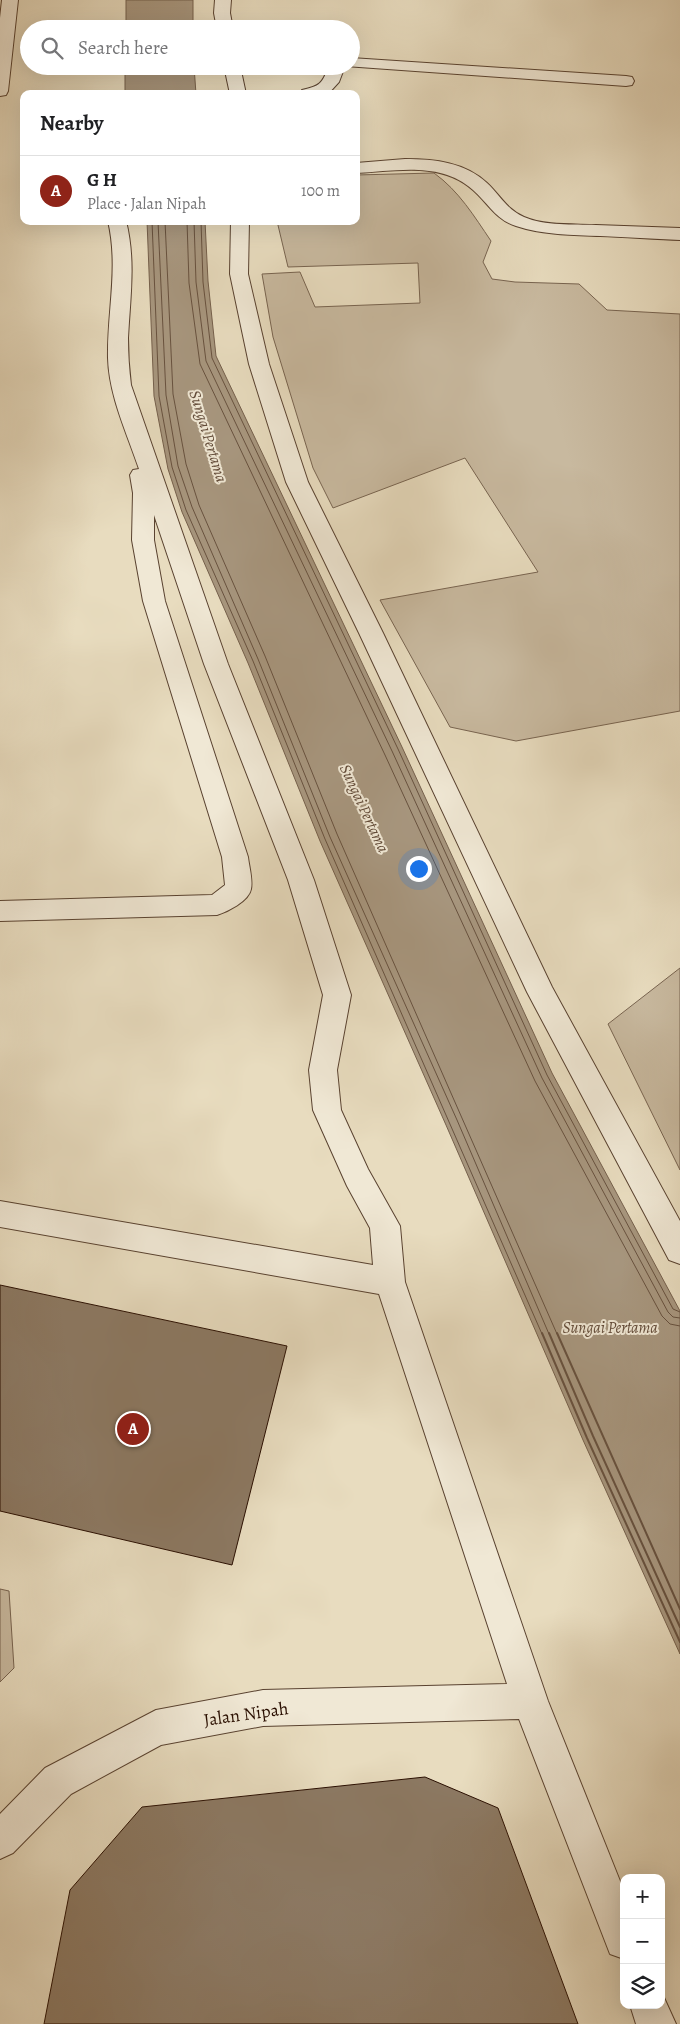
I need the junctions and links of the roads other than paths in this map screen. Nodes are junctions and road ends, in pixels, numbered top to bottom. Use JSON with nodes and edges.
{"nodes":[{"id":1,"x":10,"y":0,"type":"edge"},
{"id":2,"x":223,"y":0,"type":"edge"},
{"id":3,"x":223,"y":20,"type":"edge"},
{"id":4,"x":360,"y":64,"type":"edge"},
{"id":5,"x":234,"y":75,"type":"edge"},
{"id":6,"x":334,"y":75,"type":"edge"},
{"id":7,"x":626,"y":81,"type":"dead end"},
{"id":8,"x":237,"y":90,"type":"edge"},
{"id":9,"x":322,"y":90,"type":"edge"},
{"id":10,"x":0,"y":91,"type":"edge"},
{"id":11,"x":360,"y":168,"type":"edge"},
{"id":12,"x":118,"y":225,"type":"edge"},
{"id":13,"x":240,"y":225,"type":"edge"},
{"id":14,"x":680,"y":234,"type":"edge"},
{"id":15,"x":131,"y":415,"type":"junction"},
{"id":16,"x":0,"y":911,"type":"edge"},
{"id":17,"x":0,"y":1214,"type":"edge"},
{"id":18,"x":680,"y":1250,"type":"edge"},
{"id":19,"x":390,"y":1282,"type":"junction"},
{"id":20,"x":530,"y":1701,"type":"junction"},
{"id":21,"x":0,"y":1840,"type":"edge"},
{"id":22,"x":620,"y":1930,"type":"edge"},
{"id":23,"x":650,"y":2009,"type":"edge"},
{"id":24,"x":656,"y":2024,"type":"edge"}],
"edges":[{"from":1,"to":10,"type":"street"},
{"from":2,"to":3,"type":"street"},
{"from":4,"to":7,"type":"street"},
{"from":5,"to":8,"type":"street"},
{"from":6,"to":9,"type":"street"},
{"from":11,"to":14,"type":"street"},
{"from":12,"to":15,"type":"street"},
{"from":13,"to":18,"type":"street"},
{"from":15,"to":16,"type":"street"},
{"from":15,"to":19,"type":"street"},
{"from":17,"to":19,"type":"street"},
{"from":19,"to":20,"type":"street"},
{"from":20,"to":21,"type":"street","name":"Jalan Nipah"},
{"from":20,"to":22,"type":"street"},
{"from":23,"to":24,"type":"street"}]}
